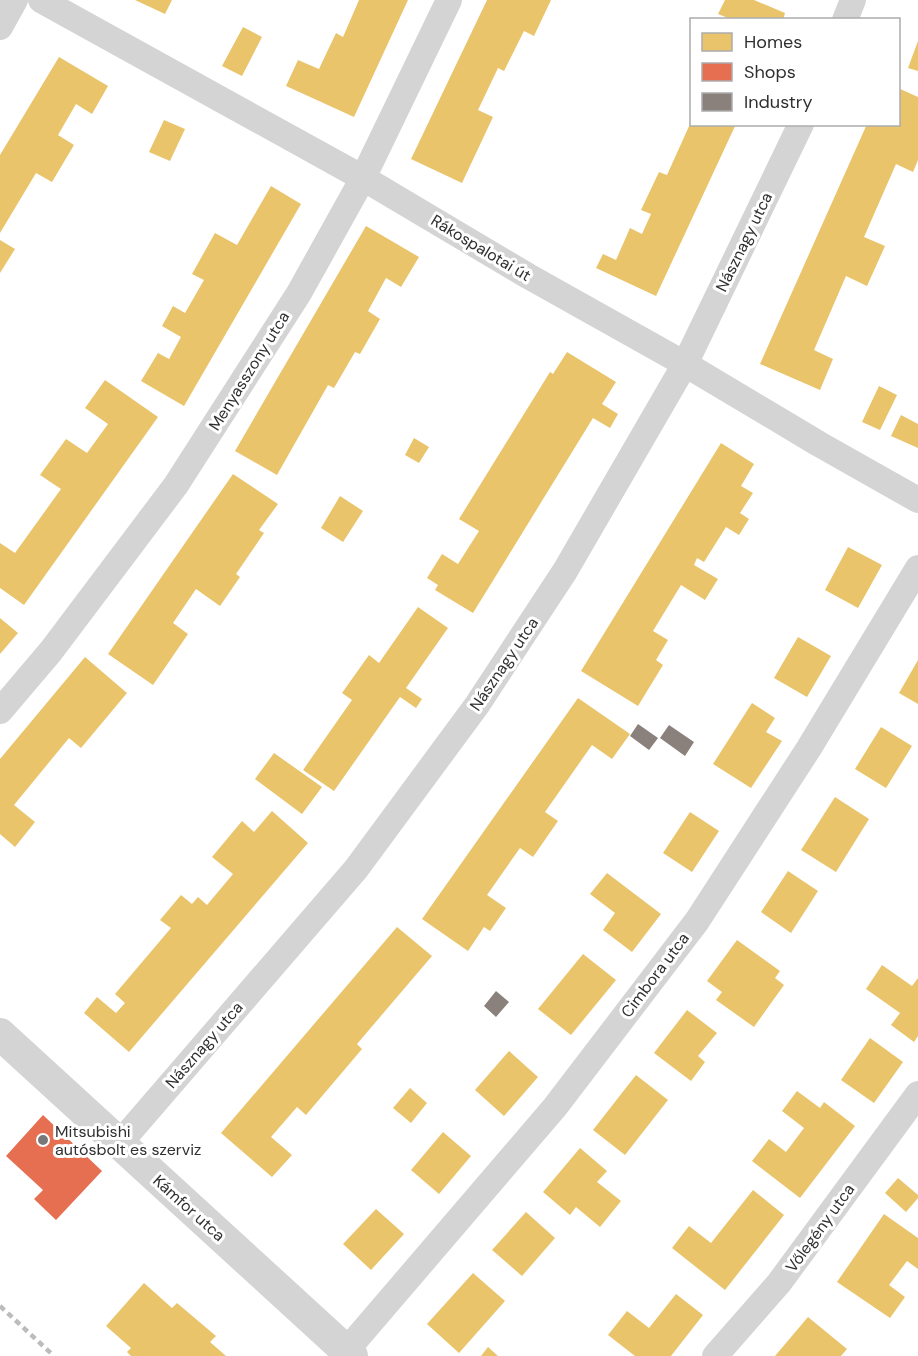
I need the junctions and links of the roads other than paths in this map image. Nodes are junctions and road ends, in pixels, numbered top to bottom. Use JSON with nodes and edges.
{"nodes":[{"id":1,"x":15,"y":0,"type":"edge"},
{"id":2,"x":41,"y":0,"type":"edge"},
{"id":3,"x":449,"y":0,"type":"edge"},
{"id":4,"x":852,"y":0,"type":"edge"},
{"id":5,"x":846,"y":18,"type":"edge"},
{"id":6,"x":0,"y":27,"type":"edge"},
{"id":7,"x":800,"y":126,"type":"edge"},
{"id":8,"x":363,"y":178,"type":"junction"},
{"id":9,"x":685,"y":364,"type":"junction"},
{"id":10,"x":918,"y":500,"type":"edge"},
{"id":11,"x":918,"y":568,"type":"edge"},
{"id":12,"x":0,"y":711,"type":"edge"},
{"id":13,"x":0,"y":1034,"type":"edge"},
{"id":14,"x":918,"y":1094,"type":"edge"},
{"id":15,"x":119,"y":1144,"type":"junction"},
{"id":16,"x":350,"y":1353,"type":"edge"},
{"id":17,"x":715,"y":1356,"type":"edge"}],
"edges":[{"from":1,"to":6,"type":"street"},
{"from":2,"to":8,"type":"street","name":"Rákospalotai út"},
{"from":3,"to":8,"type":"street","name":"Menyasszony utca"},
{"from":4,"to":5,"type":"street"},
{"from":7,"to":9,"type":"street","name":"Násznagy utca"},
{"from":8,"to":9,"type":"street","name":"Rákospalotai út"},
{"from":8,"to":12,"type":"street","name":"Menyasszony utca"},
{"from":9,"to":10,"type":"street","name":"Rákospalotai út"},
{"from":9,"to":15,"type":"street","name":"Násznagy utca"},
{"from":11,"to":16,"type":"street","name":"Cimbora utca"},
{"from":13,"to":15,"type":"street","name":"Kámfor utca"},
{"from":14,"to":17,"type":"street","name":"Vőlegény utca"},
{"from":15,"to":16,"type":"street","name":"Kámfor utca"}]}
